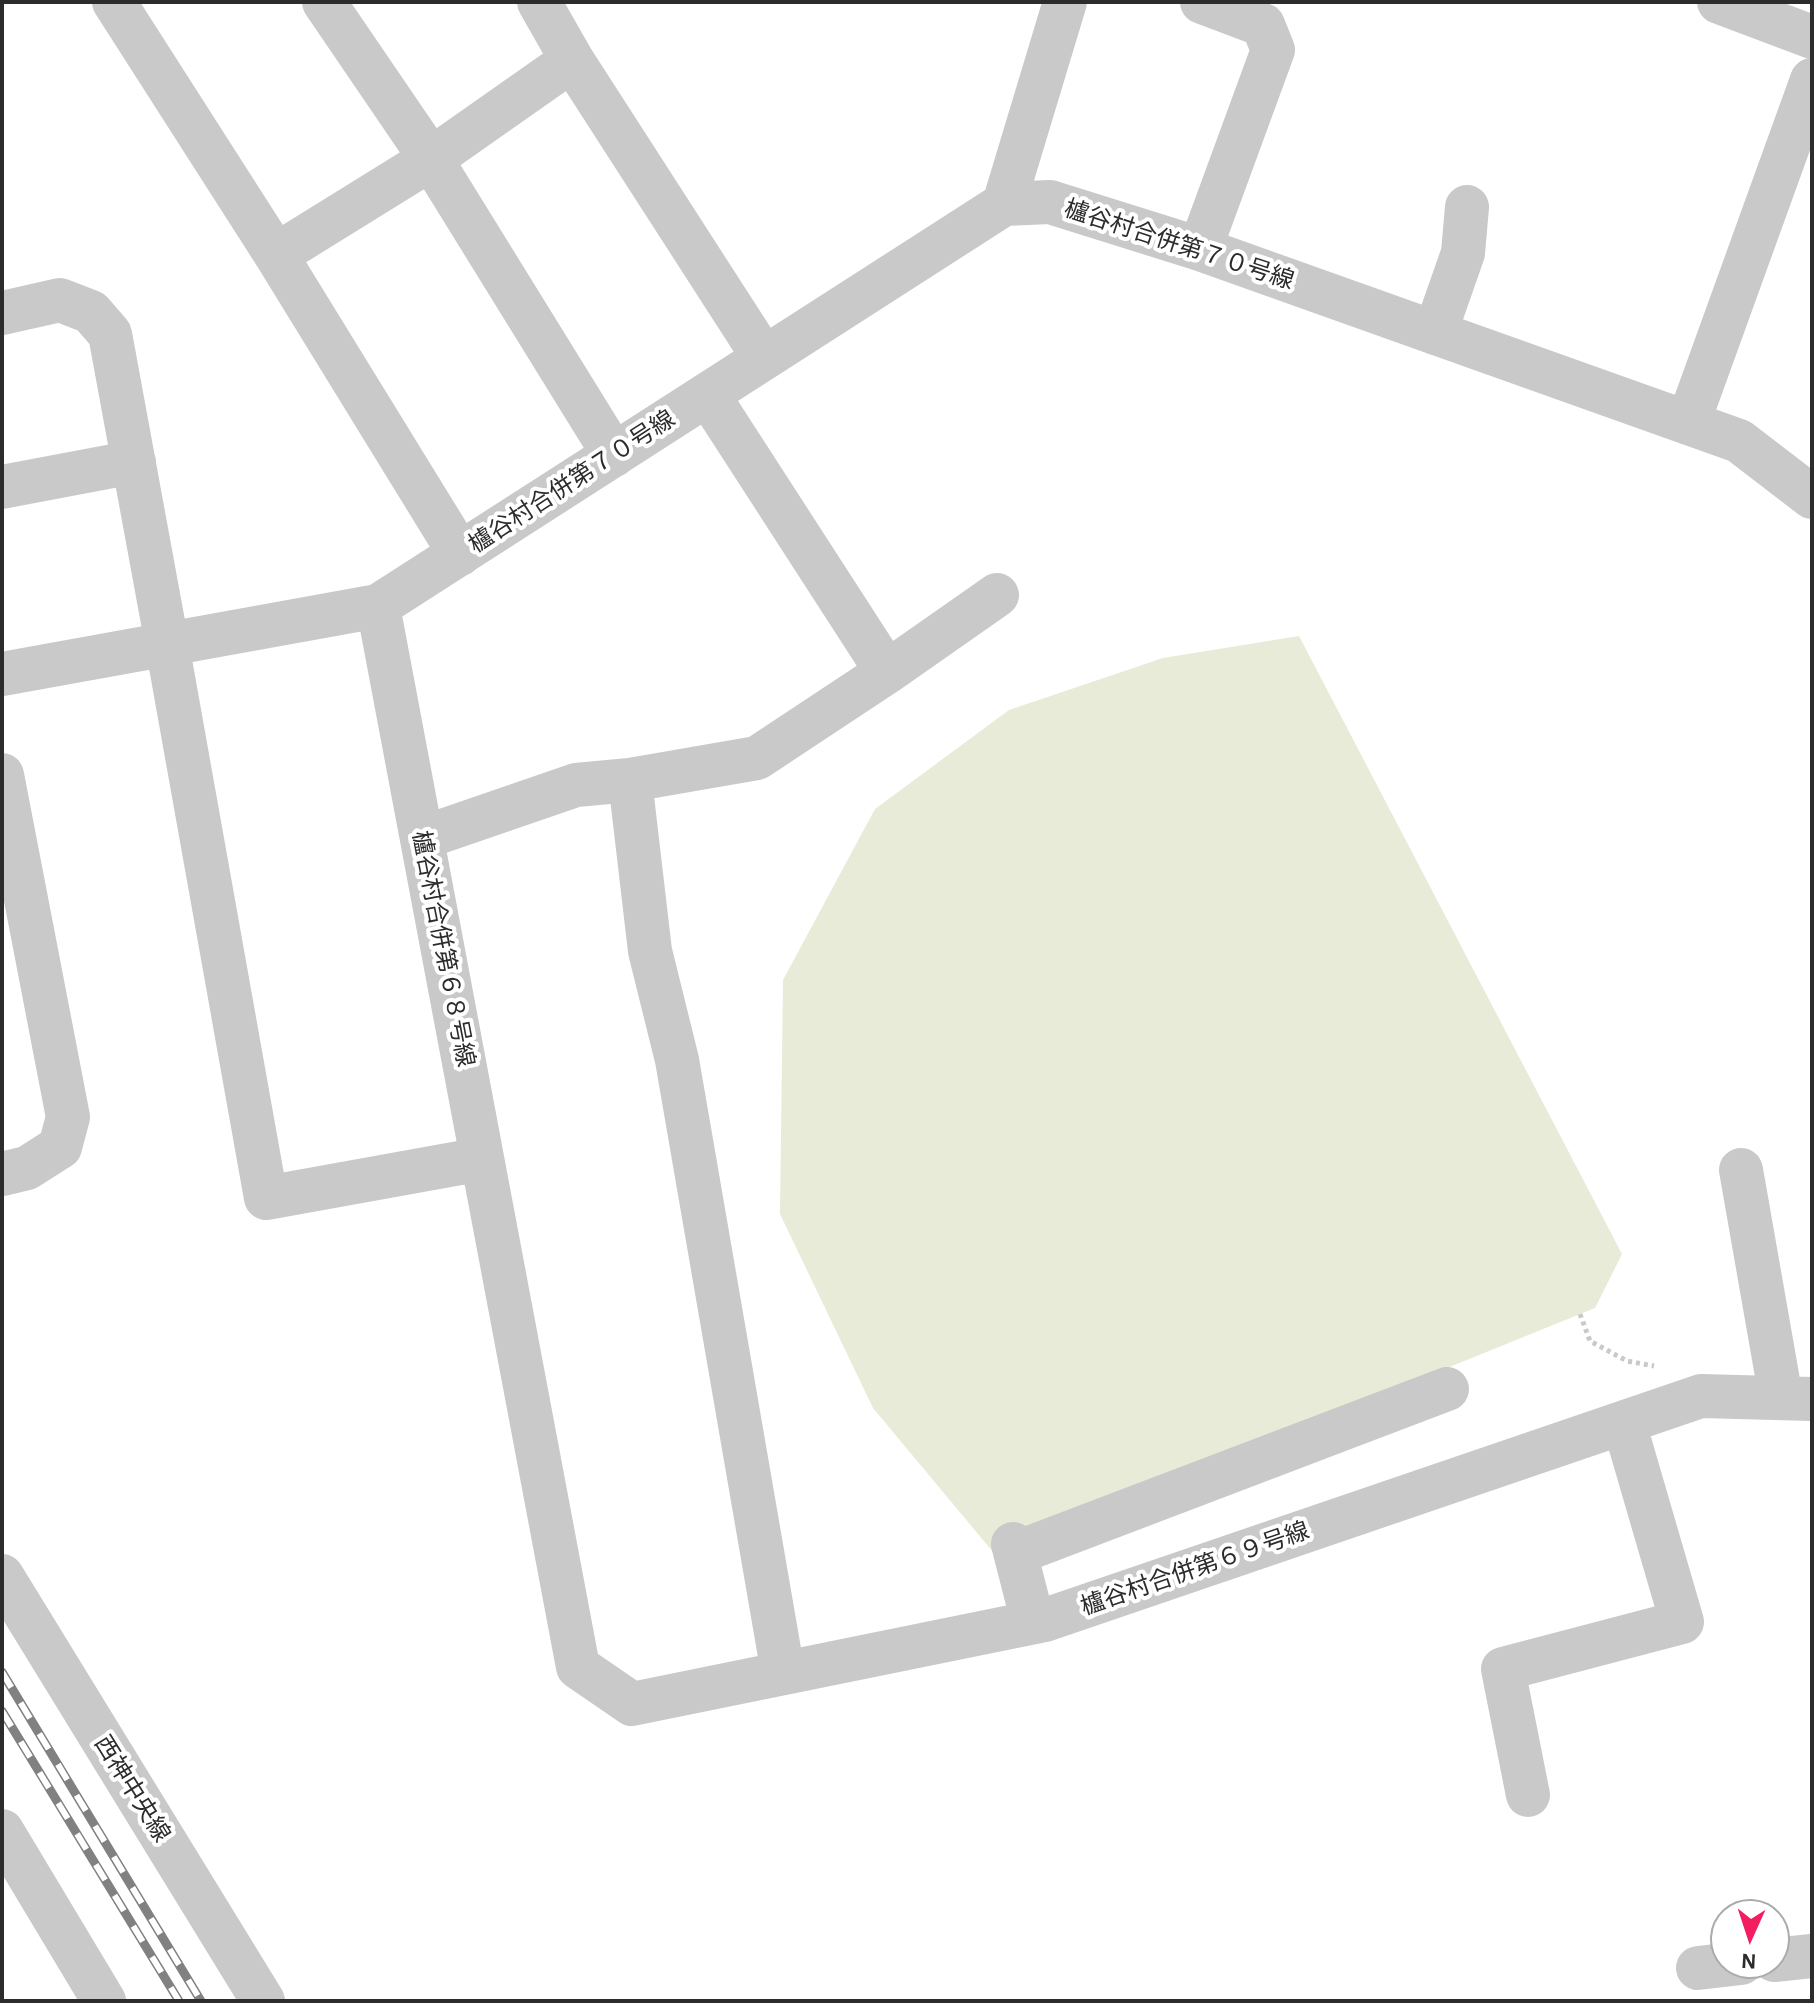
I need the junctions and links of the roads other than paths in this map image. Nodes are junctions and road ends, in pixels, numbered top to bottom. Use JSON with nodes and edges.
{"nodes":[{"id":1,"x":114,"y":2,"type":"edge"},
{"id":2,"x":324,"y":2,"type":"edge"},
{"id":3,"x":539,"y":2,"type":"edge"},
{"id":4,"x":1065,"y":2,"type":"edge"},
{"id":5,"x":1202,"y":2,"type":"edge"},
{"id":6,"x":1719,"y":2,"type":"edge"},
{"id":7,"x":1812,"y":37,"type":"edge"},
{"id":8,"x":572,"y":60,"type":"junction"},
{"id":9,"x":1812,"y":80,"type":"edge"},
{"id":10,"x":431,"y":159,"type":"junction"},
{"id":11,"x":1004,"y":204,"type":"junction"},
{"id":12,"x":1467,"y":207,"type":"dead end"},
{"id":13,"x":1200,"y":249,"type":"junction"},
{"id":14,"x":276,"y":255,"type":"junction"},
{"id":15,"x":2,"y":313,"type":"edge"},
{"id":16,"x":1435,"y":333,"type":"junction"},
{"id":17,"x":764,"y":358,"type":"junction"},
{"id":18,"x":708,"y":395,"type":"junction"},
{"id":19,"x":1688,"y":423,"type":"junction"},
{"id":20,"x":614,"y":455,"type":"junction"},
{"id":21,"x":134,"y":462,"type":"junction"},
{"id":22,"x":2,"y":487,"type":"edge"},
{"id":23,"x":1812,"y":497,"type":"edge"},
{"id":24,"x":460,"y":554,"type":"junction"},
{"id":25,"x":997,"y":595,"type":"dead end"},
{"id":26,"x":378,"y":606,"type":"junction"},
{"id":27,"x":167,"y":644,"type":"junction"},
{"id":28,"x":887,"y":672,"type":"junction"},
{"id":29,"x":2,"y":674,"type":"edge"},
{"id":30,"x":2,"y":775,"type":"edge"},
{"id":31,"x":630,"y":780,"type":"junction"},
{"id":32,"x":422,"y":838,"type":"junction"},
{"id":33,"x":482,"y":1159,"type":"junction"},
{"id":34,"x":1741,"y":1170,"type":"dead end"},
{"id":35,"x":2,"y":1174,"type":"edge"},
{"id":36,"x":1447,"y":1389,"type":"dead end"},
{"id":37,"x":1796,"y":1398,"type":"edge"},
{"id":38,"x":1624,"y":1423,"type":"junction"},
{"id":39,"x":2,"y":1576,"type":"edge"},
{"id":40,"x":1033,"y":1622,"type":"junction"},
{"id":41,"x":578,"y":1667,"type":"joint"},
{"id":42,"x":783,"y":1673,"type":"junction"},
{"id":43,"x":1528,"y":1795,"type":"dead end"},
{"id":44,"x":2,"y":1831,"type":"edge"},
{"id":45,"x":1812,"y":1956,"type":"edge"},
{"id":46,"x":1790,"y":1958,"type":"edge"},
{"id":47,"x":1710,"y":1967,"type":"edge"},
{"id":48,"x":1698,"y":1968,"type":"dead end"},
{"id":49,"x":104,"y":2001,"type":"edge"},
{"id":50,"x":263,"y":2001,"type":"edge"}],
"edges":[{"from":1,"to":14,"type":"street"},
{"from":2,"to":10,"type":"street"},
{"from":3,"to":8,"type":"street"},
{"from":4,"to":11,"type":"street"},
{"from":5,"to":13,"type":"street"},
{"from":6,"to":7,"type":"street"},
{"from":8,"to":10,"type":"street"},
{"from":8,"to":17,"type":"street"},
{"from":9,"to":19,"type":"street"},
{"from":10,"to":14,"type":"street"},
{"from":10,"to":20,"type":"street"},
{"from":11,"to":13,"type":"street","name":"櫨谷村合併第７０号線"},
{"from":11,"to":17,"type":"street","name":"櫨谷村合併第７０号線"},
{"from":12,"to":16,"type":"street"},
{"from":13,"to":16,"type":"street","name":"櫨谷村合併第７０号線"},
{"from":14,"to":24,"type":"street"},
{"from":15,"to":21,"type":"street"},
{"from":16,"to":19,"type":"street","name":"櫨谷村合併第７０号線"},
{"from":17,"to":18,"type":"street","name":"櫨谷村合併第７０号線"},
{"from":18,"to":20,"type":"street","name":"櫨谷村合併第７０号線"},
{"from":18,"to":28,"type":"street"},
{"from":19,"to":23,"type":"street","name":"櫨谷村合併第７０号線"},
{"from":20,"to":24,"type":"street","name":"櫨谷村合併第７０号線"},
{"from":21,"to":22,"type":"street"},
{"from":21,"to":27,"type":"street"},
{"from":24,"to":26,"type":"street","name":"櫨谷村合併第７０号線"},
{"from":25,"to":28,"type":"street"},
{"from":26,"to":27,"type":"street"},
{"from":26,"to":32,"type":"street","name":"櫨谷村合併第６８号線"},
{"from":27,"to":29,"type":"street"},
{"from":27,"to":33,"type":"street"},
{"from":28,"to":31,"type":"street"},
{"from":30,"to":35,"type":"street"},
{"from":31,"to":32,"type":"street"},
{"from":31,"to":42,"type":"street"},
{"from":32,"to":33,"type":"street","name":"櫨谷村合併第６８号線"},
{"from":33,"to":41,"type":"street","name":"櫨谷村合併第６８号線"},
{"from":34,"to":37,"type":"street"},
{"from":36,"to":40,"type":"street"},
{"from":37,"to":38,"type":"street","name":"櫨谷村合併第６９号線"},
{"from":38,"to":40,"type":"street","name":"櫨谷村合併第６９号線"},
{"from":38,"to":43,"type":"street"},
{"from":39,"to":50,"type":"street","name":"西神中央線"},
{"from":40,"to":42,"type":"street","name":"櫨谷村合併第６９号線"},
{"from":41,"to":42,"type":"street","name":"櫨谷村合併第６９号線"},
{"from":44,"to":49,"type":"street"},
{"from":45,"to":46,"type":"street"},
{"from":47,"to":48,"type":"street"}]}
